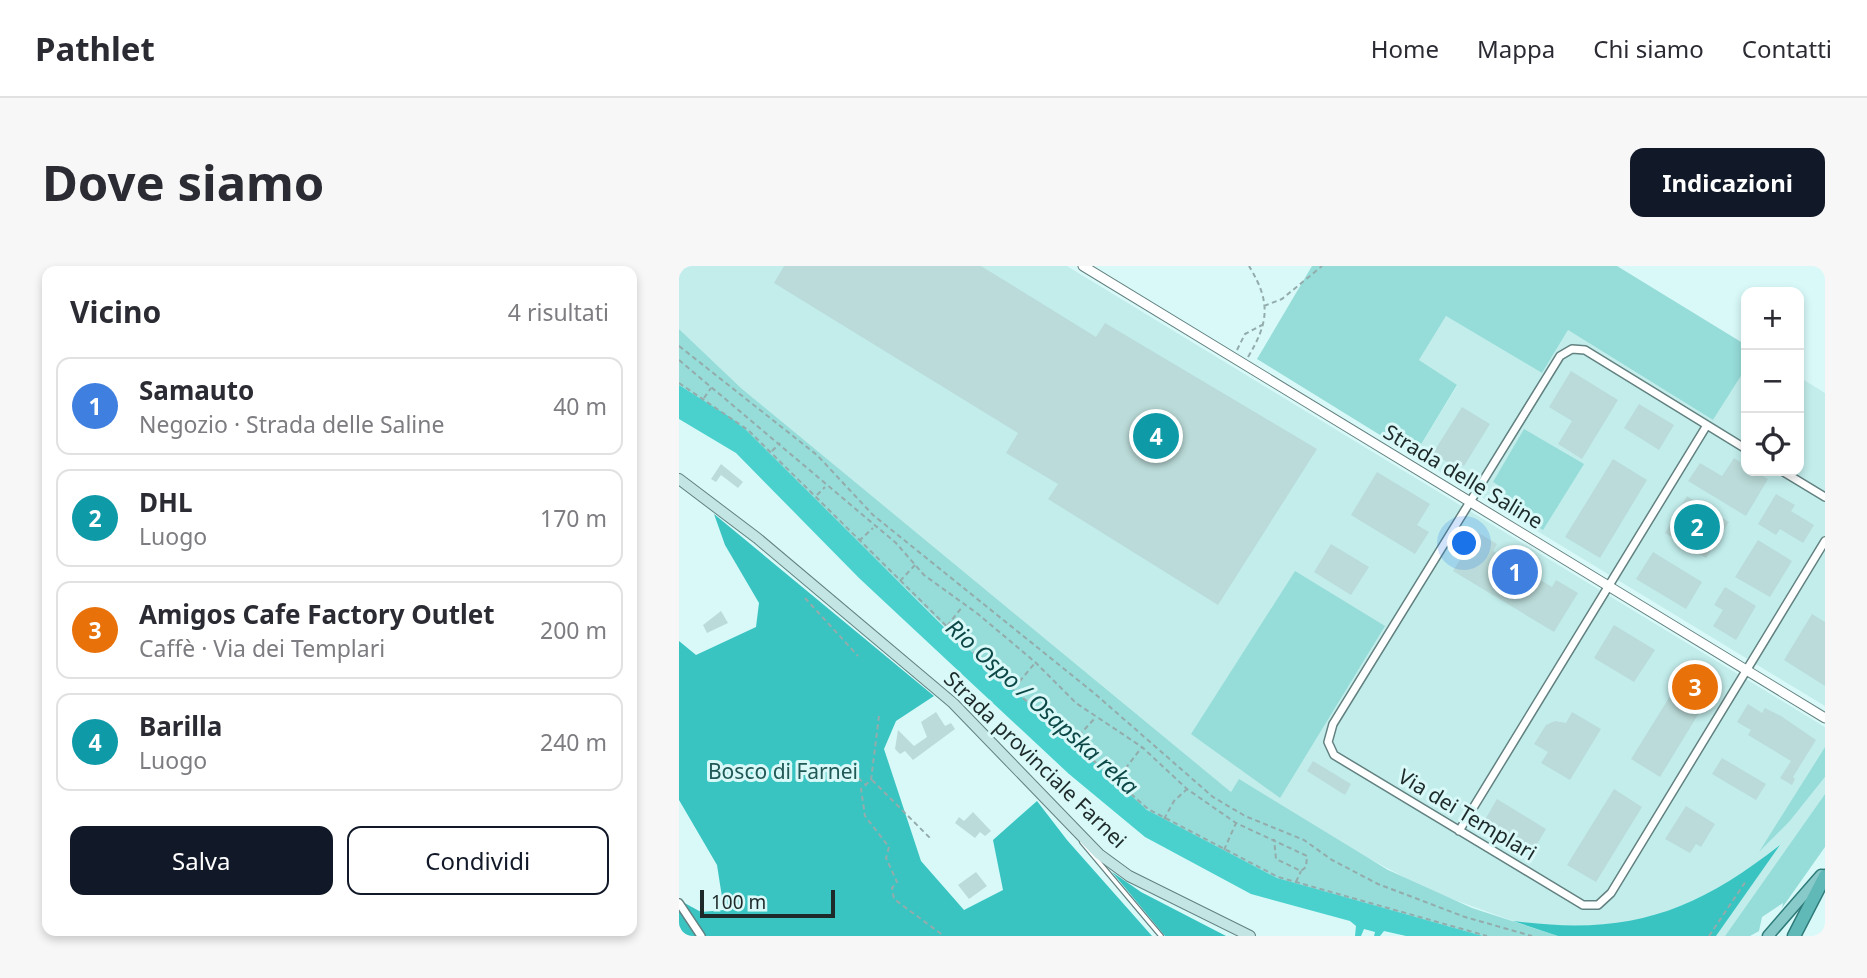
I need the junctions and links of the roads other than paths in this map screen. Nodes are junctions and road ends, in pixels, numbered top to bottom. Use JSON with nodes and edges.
{"nodes":[{"id":1,"x":1083,"y":266,"type":"edge"},
{"id":2,"x":1707,"y":425,"type":"junction"},
{"id":3,"x":1741,"y":446,"type":"edge"},
{"id":4,"x":1790,"y":476,"type":"edge"},
{"id":5,"x":679,"y":479,"type":"edge"},
{"id":6,"x":1825,"y":497,"type":"edge"},
{"id":7,"x":1470,"y":502,"type":"junction"},
{"id":8,"x":1825,"y":541,"type":"edge"},
{"id":9,"x":1608,"y":586,"type":"junction"},
{"id":10,"x":1747,"y":671,"type":"junction"},
{"id":11,"x":1825,"y":718,"type":"edge"},
{"id":12,"x":1068,"y":824,"type":"junction"},
{"id":13,"x":1459,"y":831,"type":"junction"},
{"id":14,"x":1825,"y":870,"type":"edge"},
{"id":15,"x":1825,"y":876,"type":"edge"},
{"id":16,"x":679,"y":903,"type":"edge"},
{"id":17,"x":701,"y":936,"type":"edge"},
{"id":18,"x":1161,"y":936,"type":"edge"},
{"id":19,"x":1250,"y":936,"type":"edge"},
{"id":20,"x":1767,"y":936,"type":"edge"},
{"id":21,"x":1794,"y":936,"type":"edge"}],
"edges":[{"from":1,"to":7,"type":"street","name":"Strada delle Saline"},
{"from":2,"to":3,"type":"street"},
{"from":2,"to":7,"type":"street"},
{"from":2,"to":9,"type":"street"},
{"from":4,"to":6,"type":"street"},
{"from":5,"to":12,"type":"main road","name":"Strada provinciale Farnei"},
{"from":7,"to":9,"type":"street","name":"Strada delle Saline"},
{"from":7,"to":13,"type":"street","name":"Via dei Templari"},
{"from":8,"to":10,"type":"street"},
{"from":9,"to":10,"type":"street","name":"Strada delle Saline"},
{"from":9,"to":13,"type":"street"},
{"from":10,"to":11,"type":"street","name":"Strada delle Saline"},
{"from":10,"to":13,"type":"street","name":"Via dei Templari"},
{"from":12,"to":18,"type":"lane"},
{"from":12,"to":19,"type":"main road","name":"Strada provinciale Farnei"},
{"from":14,"to":20,"type":"main road"},
{"from":15,"to":21,"type":"highway"},
{"from":16,"to":17,"type":"street"}]}
